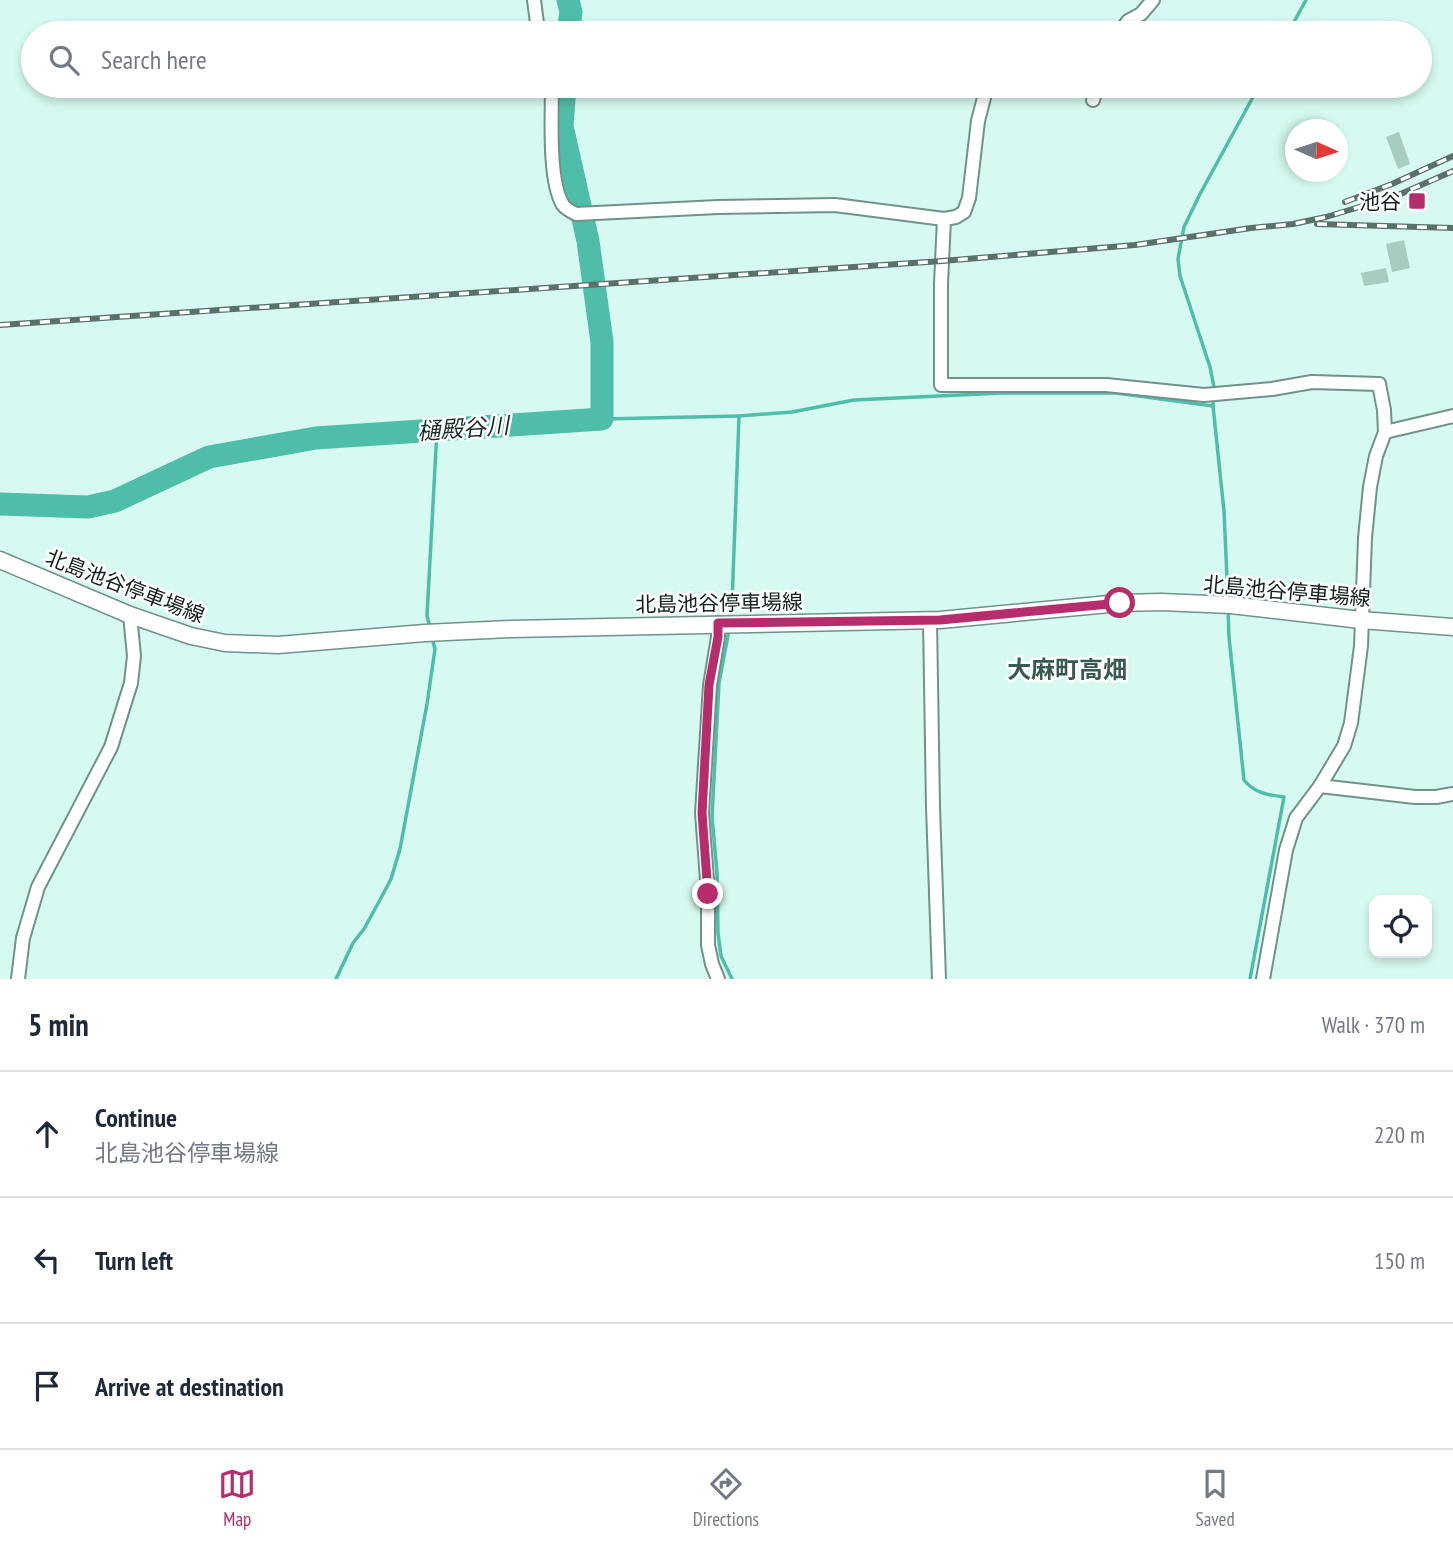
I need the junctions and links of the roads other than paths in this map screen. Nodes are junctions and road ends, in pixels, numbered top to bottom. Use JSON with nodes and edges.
{"nodes":[{"id":1,"x":534,"y":0,"type":"edge"},
{"id":2,"x":1153,"y":0,"type":"edge"},
{"id":3,"x":537,"y":21,"type":"edge"},
{"id":4,"x":1128,"y":21,"type":"edge"},
{"id":5,"x":552,"y":98,"type":"edge"},
{"id":6,"x":984,"y":98,"type":"edge"},
{"id":7,"x":944,"y":219,"type":"junction"},
{"id":8,"x":1453,"y":416,"type":"edge"},
{"id":9,"x":1385,"y":432,"type":"junction"},
{"id":10,"x":0,"y":560,"type":"edge"},
{"id":11,"x":130,"y":615,"type":"junction"},
{"id":12,"x":930,"y":620,"type":"junction"},
{"id":13,"x":1361,"y":620,"type":"junction"},
{"id":14,"x":726,"y":623,"type":"junction"},
{"id":15,"x":1453,"y":627,"type":"edge"},
{"id":16,"x":1315,"y":793,"type":"junction"},
{"id":17,"x":1453,"y":794,"type":"edge"},
{"id":18,"x":18,"y":979,"type":"edge"},
{"id":19,"x":718,"y":979,"type":"edge"},
{"id":20,"x":939,"y":979,"type":"edge"},
{"id":21,"x":1263,"y":979,"type":"edge"}],
"edges":[{"from":1,"to":3,"type":"street"},
{"from":2,"to":4,"type":"street"},
{"from":5,"to":7,"type":"street"},
{"from":6,"to":7,"type":"street"},
{"from":7,"to":9,"type":"street"},
{"from":8,"to":9,"type":"street"},
{"from":9,"to":13,"type":"street"},
{"from":10,"to":11,"type":"main road","name":"北島池谷停車場線"},
{"from":11,"to":14,"type":"main road","name":"北島池谷停車場線"},
{"from":11,"to":18,"type":"street"},
{"from":12,"to":13,"type":"main road","name":"北島池谷停車場線"},
{"from":12,"to":14,"type":"main road","name":"北島池谷停車場線"},
{"from":12,"to":20,"type":"street"},
{"from":13,"to":15,"type":"main road","name":"北島池谷停車場線"},
{"from":13,"to":16,"type":"street"},
{"from":14,"to":19,"type":"street"},
{"from":16,"to":17,"type":"street"},
{"from":16,"to":21,"type":"street"}]}
